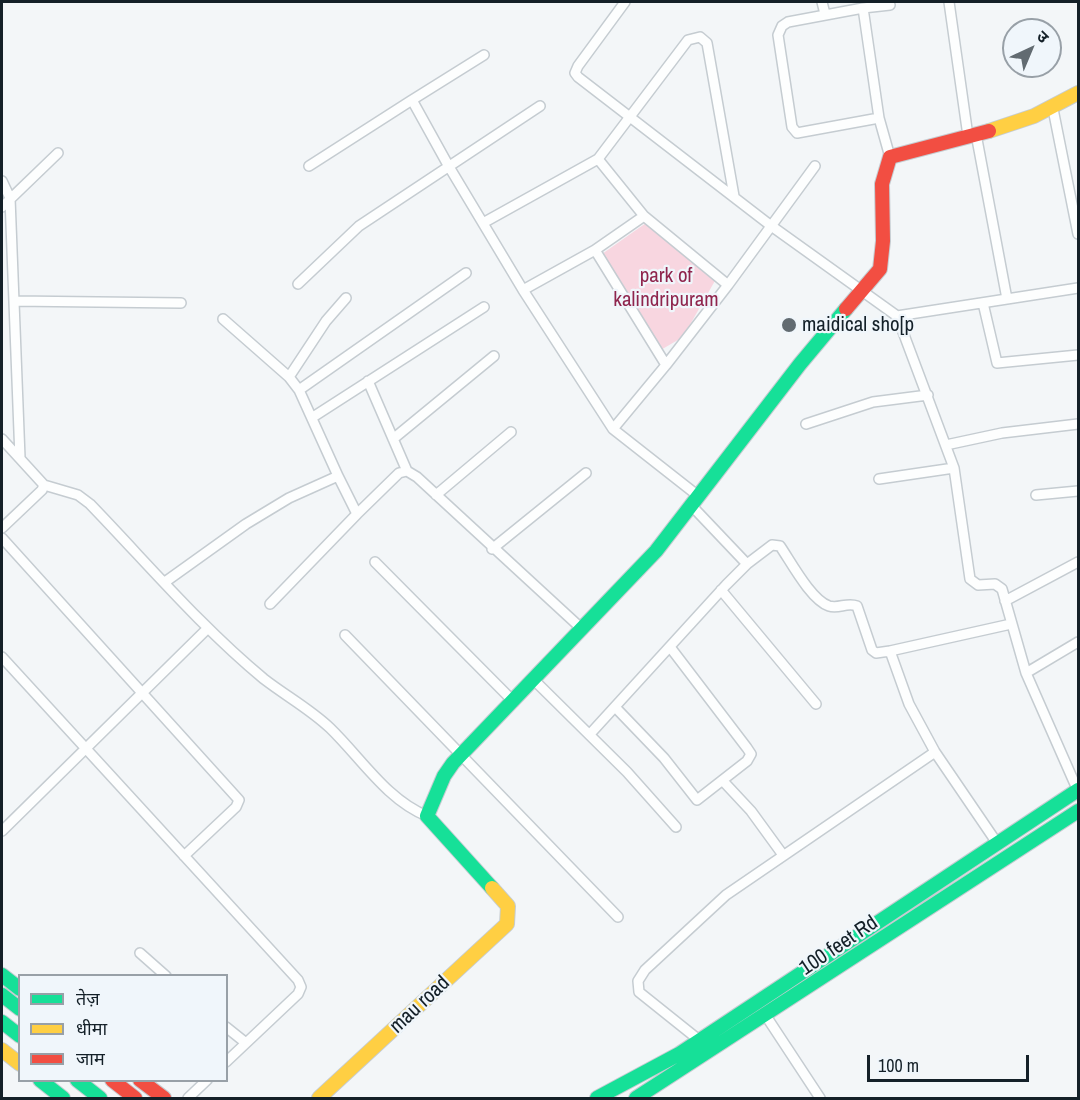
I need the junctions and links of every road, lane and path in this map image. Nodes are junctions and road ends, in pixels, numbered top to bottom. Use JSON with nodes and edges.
{"nodes":[{"id":1,"x":625,"y":2,"type":"edge"},
{"id":2,"x":822,"y":2,"type":"edge"},
{"id":3,"x":949,"y":2,"type":"edge"},
{"id":4,"x":890,"y":5,"type":"dead end"},
{"id":5,"x":863,"y":8,"type":"junction"},
{"id":6,"x":825,"y":14,"type":"junction"},
{"id":7,"x":483,"y":55,"type":"dead end"},
{"id":8,"x":1078,"y":93,"type":"edge"},
{"id":9,"x":412,"y":100,"type":"junction"},
{"id":10,"x":540,"y":106,"type":"dead end"},
{"id":11,"x":1053,"y":109,"type":"junction"},
{"id":12,"x":629,"y":117,"type":"junction"},
{"id":13,"x":879,"y":118,"type":"junction"},
{"id":14,"x":972,"y":135,"type":"junction"},
{"id":15,"x":58,"y":153,"type":"dead end"},
{"id":16,"x":890,"y":157,"type":"junction"},
{"id":17,"x":598,"y":159,"type":"junction"},
{"id":18,"x":448,"y":165,"type":"junction"},
{"id":19,"x":309,"y":166,"type":"dead end"},
{"id":20,"x":815,"y":166,"type":"dead end"},
{"id":21,"x":2,"y":181,"type":"edge"},
{"id":22,"x":734,"y":196,"type":"junction"},
{"id":23,"x":10,"y":198,"type":"junction"},
{"id":24,"x":2,"y":207,"type":"edge"},
{"id":25,"x":644,"y":216,"type":"junction"},
{"id":26,"x":483,"y":223,"type":"junction"},
{"id":27,"x":770,"y":225,"type":"junction"},
{"id":28,"x":1078,"y":234,"type":"edge"},
{"id":29,"x":594,"y":250,"type":"junction"},
{"id":30,"x":466,"y":273,"type":"dead end"},
{"id":31,"x":298,"y":284,"type":"dead end"},
{"id":32,"x":728,"y":285,"type":"junction"},
{"id":33,"x":1078,"y":288,"type":"edge"},
{"id":34,"x":523,"y":290,"type":"junction"},
{"id":35,"x":862,"y":290,"type":"junction"},
{"id":36,"x":346,"y":298,"type":"dead end"},
{"id":37,"x":1007,"y":299,"type":"junction"},
{"id":38,"x":14,"y":301,"type":"junction"},
{"id":39,"x":182,"y":303,"type":"dead end"},
{"id":40,"x":984,"y":303,"type":"junction"},
{"id":41,"x":484,"y":308,"type":"dead end"},
{"id":42,"x":897,"y":316,"type":"junction"},
{"id":43,"x":223,"y":319,"type":"dead end"},
{"id":44,"x":1078,"y":355,"type":"edge"},
{"id":45,"x":494,"y":356,"type":"dead end"},
{"id":46,"x":666,"y":365,"type":"junction"},
{"id":47,"x":289,"y":377,"type":"junction"},
{"id":48,"x":368,"y":381,"type":"junction"},
{"id":49,"x":299,"y":390,"type":"junction"},
{"id":50,"x":928,"y":395,"type":"junction"},
{"id":51,"x":313,"y":417,"type":"junction"},
{"id":52,"x":806,"y":424,"type":"dead end"},
{"id":53,"x":1078,"y":424,"type":"edge"},
{"id":54,"x":613,"y":429,"type":"junction"},
{"id":55,"x":511,"y":432,"type":"dead end"},
{"id":56,"x":2,"y":439,"type":"edge"},
{"id":57,"x":393,"y":439,"type":"junction"},
{"id":58,"x":946,"y":445,"type":"junction"},
{"id":59,"x":20,"y":458,"type":"junction"},
{"id":60,"x":954,"y":468,"type":"junction"},
{"id":61,"x":407,"y":471,"type":"junction"},
{"id":62,"x":586,"y":473,"type":"dead end"},
{"id":63,"x":338,"y":476,"type":"junction"},
{"id":64,"x":879,"y":479,"type":"dead end"},
{"id":65,"x":44,"y":484,"type":"junction"},
{"id":66,"x":1078,"y":491,"type":"edge"},
{"id":67,"x":436,"y":495,"type":"junction"},
{"id":68,"x":1036,"y":495,"type":"dead end"},
{"id":69,"x":693,"y":500,"type":"junction"},
{"id":70,"x":357,"y":514,"type":"junction"},
{"id":71,"x":2,"y":528,"type":"edge"},
{"id":72,"x":2,"y":538,"type":"edge"},
{"id":73,"x":492,"y":549,"type":"junction"},
{"id":74,"x":375,"y":562,"type":"dead end"},
{"id":75,"x":1078,"y":562,"type":"edge"},
{"id":76,"x":747,"y":564,"type":"junction"},
{"id":77,"x":165,"y":582,"type":"junction"},
{"id":78,"x":721,"y":590,"type":"junction"},
{"id":79,"x":1005,"y":601,"type":"junction"},
{"id":80,"x":270,"y":604,"type":"dead end"},
{"id":81,"x":1011,"y":624,"type":"junction"},
{"id":82,"x":208,"y":628,"type":"junction"},
{"id":83,"x":582,"y":629,"type":"junction"},
{"id":84,"x":345,"y":635,"type":"dead end"},
{"id":85,"x":1078,"y":642,"type":"edge"},
{"id":86,"x":670,"y":647,"type":"junction"},
{"id":87,"x":890,"y":651,"type":"junction"},
{"id":88,"x":2,"y":657,"type":"edge"},
{"id":89,"x":1026,"y":673,"type":"junction"},
{"id":90,"x":534,"y":680,"type":"junction"},
{"id":91,"x":141,"y":694,"type":"junction"},
{"id":92,"x":514,"y":702,"type":"junction"},
{"id":93,"x":816,"y":704,"type":"dead end"},
{"id":94,"x":615,"y":707,"type":"junction"},
{"id":95,"x":590,"y":734,"type":"junction"},
{"id":96,"x":85,"y":748,"type":"junction"},
{"id":97,"x":935,"y":752,"type":"junction"},
{"id":98,"x":462,"y":755,"type":"junction"},
{"id":99,"x":723,"y":781,"type":"junction"},
{"id":100,"x":1078,"y":790,"type":"edge"},
{"id":101,"x":1078,"y":811,"type":"edge"},
{"id":102,"x":427,"y":816,"type":"junction"},
{"id":103,"x":676,"y":827,"type":"dead end"},
{"id":104,"x":2,"y":831,"type":"edge"},
{"id":105,"x":997,"y":843,"type":"junction"},
{"id":106,"x":783,"y":855,"type":"junction"},
{"id":107,"x":184,"y":856,"type":"junction"},
{"id":108,"x":618,"y":918,"type":"dead end"},
{"id":109,"x":140,"y":953,"type":"dead end"},
{"id":110,"x":165,"y":974,"type":"edge"},
{"id":111,"x":2,"y":975,"type":"edge"},
{"id":112,"x":18,"y":987,"type":"edge"},
{"id":113,"x":2,"y":995,"type":"edge"},
{"id":114,"x":18,"y":1007,"type":"edge"},
{"id":115,"x":766,"y":1017,"type":"junction"},
{"id":116,"x":2,"y":1022,"type":"edge"},
{"id":117,"x":228,"y":1029,"type":"edge"},
{"id":118,"x":18,"y":1034,"type":"edge"},
{"id":119,"x":699,"y":1040,"type":"junction"},
{"id":120,"x":246,"y":1043,"type":"junction"},
{"id":121,"x":2,"y":1050,"type":"edge"},
{"id":122,"x":228,"y":1060,"type":"edge"},
{"id":123,"x":18,"y":1062,"type":"edge"},
{"id":124,"x":43,"y":1082,"type":"edge"},
{"id":125,"x":80,"y":1082,"type":"edge"},
{"id":126,"x":115,"y":1082,"type":"edge"},
{"id":127,"x":143,"y":1082,"type":"edge"},
{"id":128,"x":205,"y":1082,"type":"edge"},
{"id":129,"x":63,"y":1098,"type":"edge"},
{"id":130,"x":100,"y":1098,"type":"edge"},
{"id":131,"x":135,"y":1098,"type":"edge"},
{"id":132,"x":164,"y":1098,"type":"edge"},
{"id":133,"x":188,"y":1098,"type":"edge"},
{"id":134,"x":319,"y":1098,"type":"edge"},
{"id":135,"x":597,"y":1098,"type":"edge"},
{"id":136,"x":636,"y":1098,"type":"edge"},
{"id":137,"x":820,"y":1098,"type":"edge"}],
"edges":[{"from":1,"to":12,"type":"street"},
{"from":2,"to":6,"type":"street"},
{"from":3,"to":14,"type":"street"},
{"from":4,"to":5,"type":"street"},
{"from":5,"to":6,"type":"street"},
{"from":5,"to":13,"type":"street"},
{"from":6,"to":13,"type":"street"},
{"from":7,"to":9,"type":"street"},
{"from":8,"to":11,"type":"main road"},
{"from":9,"to":18,"type":"street"},
{"from":9,"to":19,"type":"street"},
{"from":10,"to":18,"type":"street"},
{"from":11,"to":14,"type":"main road"},
{"from":11,"to":28,"type":"street"},
{"from":12,"to":17,"type":"street"},
{"from":12,"to":22,"type":"street"},
{"from":12,"to":22,"type":"street"},
{"from":13,"to":16,"type":"street"},
{"from":14,"to":16,"type":"main road"},
{"from":14,"to":37,"type":"street"},
{"from":15,"to":23,"type":"street"},
{"from":16,"to":35,"type":"main road"},
{"from":17,"to":25,"type":"street"},
{"from":17,"to":26,"type":"street"},
{"from":18,"to":26,"type":"street"},
{"from":18,"to":31,"type":"street"},
{"from":20,"to":27,"type":"street"},
{"from":21,"to":23,"type":"street"},
{"from":22,"to":27,"type":"street"},
{"from":23,"to":24,"type":"street"},
{"from":23,"to":38,"type":"street"},
{"from":25,"to":29,"type":"street"},
{"from":25,"to":32,"type":"street"},
{"from":26,"to":34,"type":"street"},
{"from":27,"to":32,"type":"street"},
{"from":27,"to":35,"type":"street"},
{"from":29,"to":34,"type":"street"},
{"from":29,"to":46,"type":"street"},
{"from":30,"to":49,"type":"street"},
{"from":32,"to":46,"type":"street"},
{"from":33,"to":37,"type":"street"},
{"from":34,"to":54,"type":"street"},
{"from":35,"to":42,"type":"street"},
{"from":35,"to":69,"type":"main road"},
{"from":36,"to":47,"type":"street"},
{"from":37,"to":40,"type":"street"},
{"from":38,"to":39,"type":"street"},
{"from":38,"to":59,"type":"street"},
{"from":40,"to":42,"type":"street"},
{"from":40,"to":44,"type":"street"},
{"from":41,"to":48,"type":"street"},
{"from":42,"to":50,"type":"street"},
{"from":43,"to":47,"type":"street"},
{"from":45,"to":57,"type":"street"},
{"from":46,"to":54,"type":"street"},
{"from":47,"to":49,"type":"street"},
{"from":48,"to":51,"type":"street"},
{"from":48,"to":57,"type":"street"},
{"from":49,"to":51,"type":"street"},
{"from":50,"to":52,"type":"street"},
{"from":50,"to":58,"type":"street"},
{"from":51,"to":63,"type":"street"},
{"from":53,"to":58,"type":"street"},
{"from":54,"to":69,"type":"street"},
{"from":55,"to":67,"type":"street"},
{"from":56,"to":59,"type":"street"},
{"from":57,"to":61,"type":"street"},
{"from":58,"to":60,"type":"street"},
{"from":59,"to":65,"type":"street"},
{"from":60,"to":64,"type":"street"},
{"from":60,"to":79,"type":"street"},
{"from":61,"to":67,"type":"street"},
{"from":61,"to":70,"type":"street"},
{"from":62,"to":73,"type":"street"},
{"from":63,"to":70,"type":"street"},
{"from":63,"to":77,"type":"street"},
{"from":65,"to":71,"type":"street"},
{"from":65,"to":77,"type":"street"},
{"from":66,"to":68,"type":"street"},
{"from":67,"to":73,"type":"street"},
{"from":69,"to":76,"type":"street"},
{"from":69,"to":83,"type":"main road"},
{"from":70,"to":80,"type":"street"},
{"from":72,"to":91,"type":"street"},
{"from":73,"to":83,"type":"street"},
{"from":74,"to":92,"type":"street"},
{"from":75,"to":79,"type":"street"},
{"from":76,"to":78,"type":"street"},
{"from":76,"to":87,"type":"street"},
{"from":77,"to":82,"type":"street"},
{"from":78,"to":86,"type":"street"},
{"from":78,"to":93,"type":"street"},
{"from":79,"to":81,"type":"street"},
{"from":81,"to":87,"type":"street"},
{"from":81,"to":89,"type":"street"},
{"from":82,"to":91,"type":"street"},
{"from":82,"to":102,"type":"street"},
{"from":83,"to":90,"type":"main road"},
{"from":84,"to":98,"type":"street"},
{"from":85,"to":89,"type":"street"},
{"from":86,"to":94,"type":"street"},
{"from":86,"to":99,"type":"street"},
{"from":87,"to":97,"type":"street"},
{"from":88,"to":96,"type":"street"},
{"from":89,"to":100,"type":"street"},
{"from":90,"to":92,"type":"main road"},
{"from":90,"to":95,"type":"street"},
{"from":91,"to":96,"type":"street"},
{"from":91,"to":107,"type":"street"},
{"from":92,"to":98,"type":"main road"},
{"from":94,"to":95,"type":"street"},
{"from":94,"to":99,"type":"street"},
{"from":95,"to":103,"type":"street"},
{"from":96,"to":104,"type":"street"},
{"from":96,"to":107,"type":"street"},
{"from":97,"to":105,"type":"street"},
{"from":97,"to":106,"type":"street"},
{"from":98,"to":102,"type":"main road"},
{"from":98,"to":108,"type":"street"},
{"from":99,"to":106,"type":"street"},
{"from":100,"to":105,"type":"main road","name":"100 feet Rd"},
{"from":101,"to":115,"type":"main road"},
{"from":102,"to":134,"type":"main road","name":"mau road"},
{"from":105,"to":119,"type":"main road","name":"100 feet Rd"},
{"from":106,"to":119,"type":"street"},
{"from":107,"to":120,"type":"street"},
{"from":109,"to":110,"type":"street"},
{"from":111,"to":112,"type":"main road"},
{"from":113,"to":114,"type":"main road"},
{"from":115,"to":136,"type":"main road"},
{"from":115,"to":137,"type":"street"},
{"from":116,"to":118,"type":"main road"},
{"from":117,"to":120,"type":"street"},
{"from":119,"to":135,"type":"main road","name":"100 feet Rd"},
{"from":120,"to":122,"type":"street"},
{"from":121,"to":123,"type":"main road"},
{"from":124,"to":129,"type":"main road"},
{"from":125,"to":130,"type":"main road"},
{"from":126,"to":131,"type":"main road"},
{"from":127,"to":132,"type":"main road"},
{"from":128,"to":133,"type":"street"}]}
